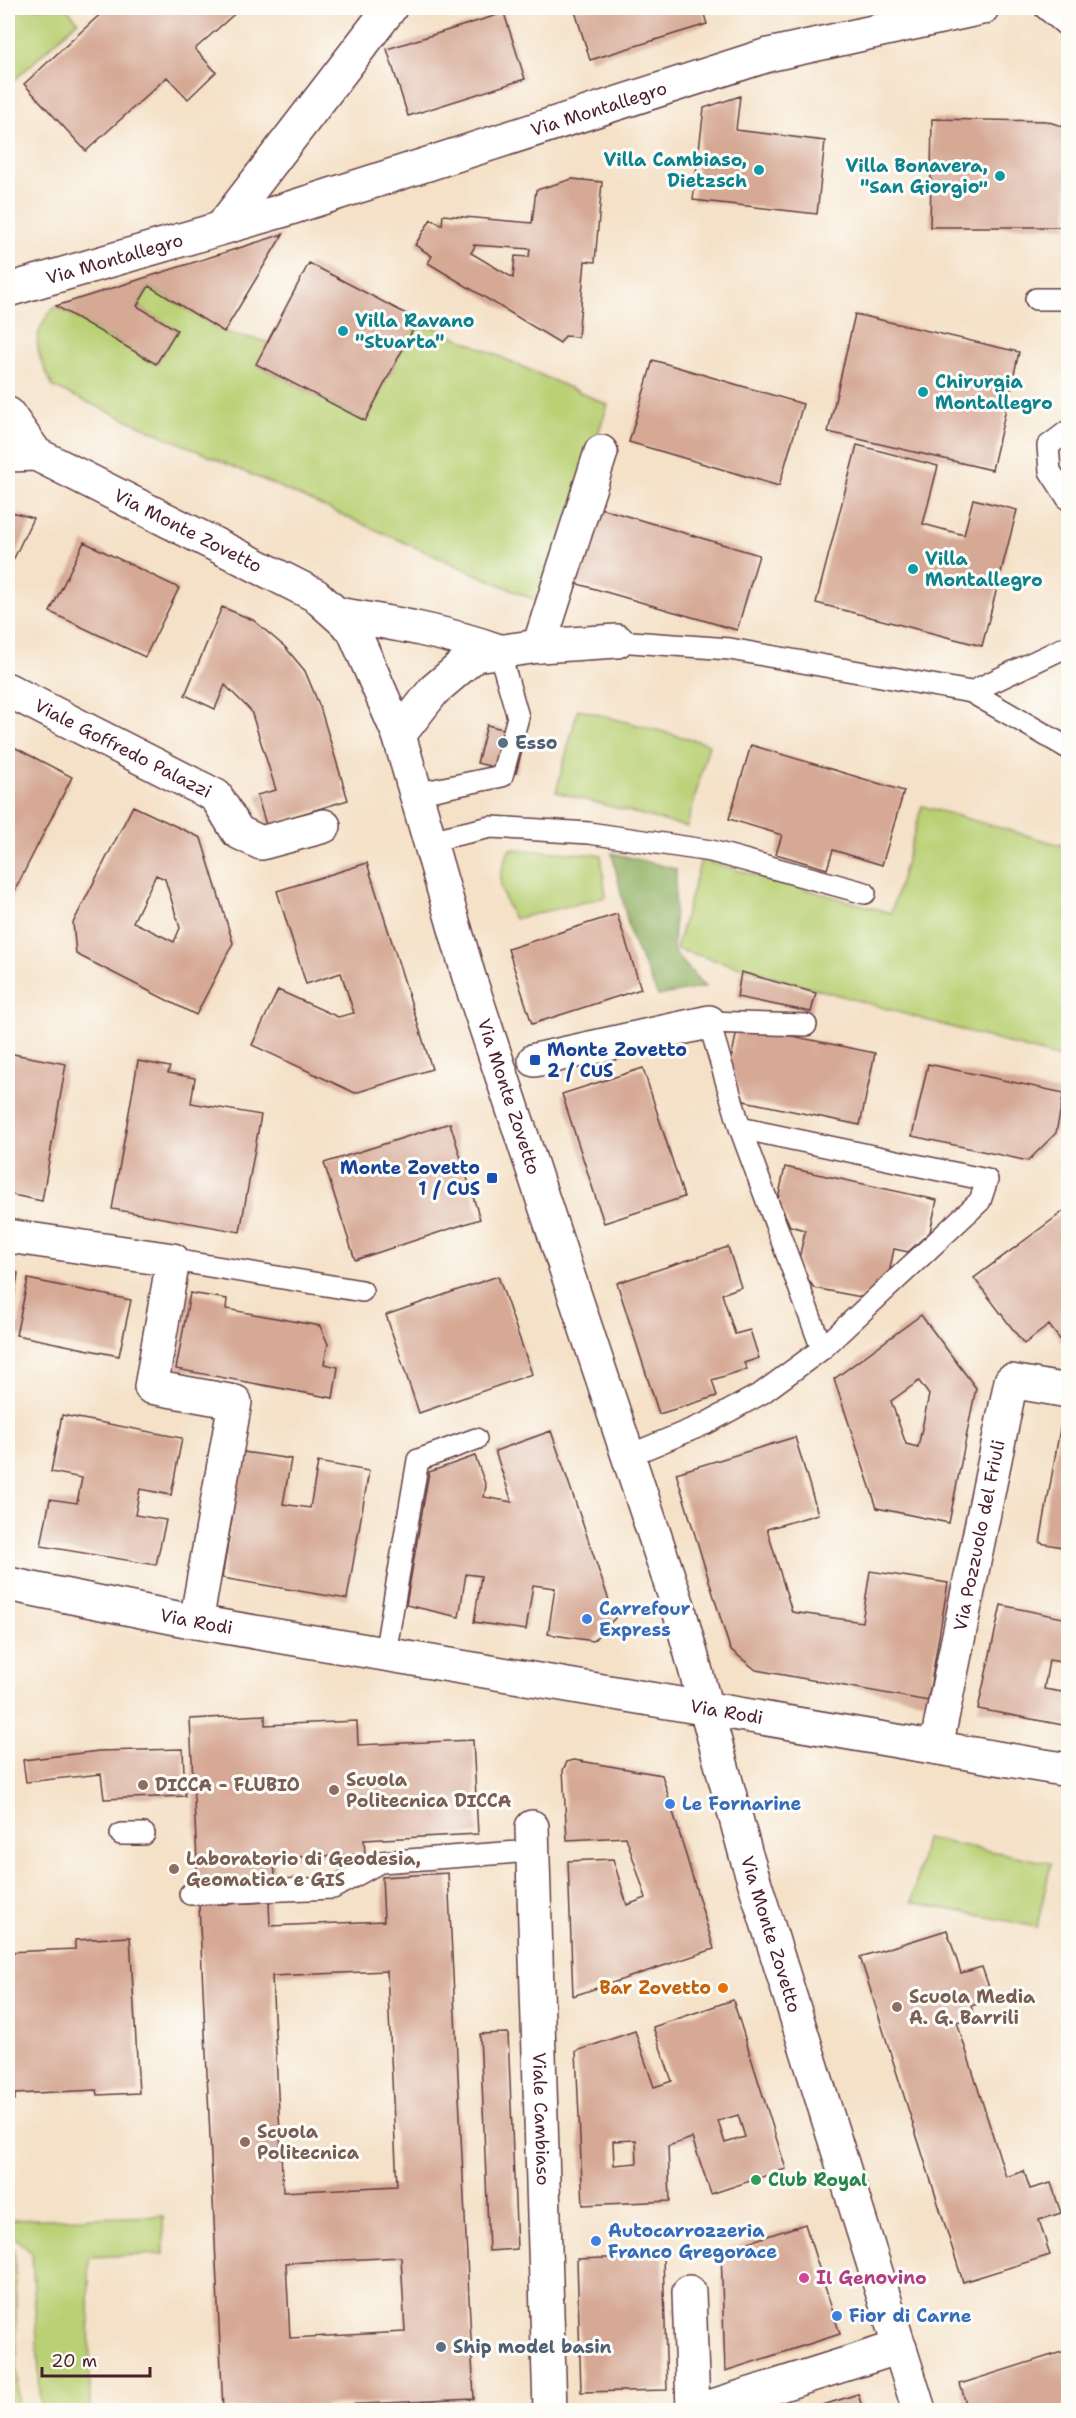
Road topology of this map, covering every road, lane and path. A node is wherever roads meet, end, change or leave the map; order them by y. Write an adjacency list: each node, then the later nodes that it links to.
1 (390, 8): 5 (street)
2 (982, 8): 5 (street, Via Montallegro)
3 (1045, 8): 4 (lane)
4 (1068, 27)
5 (220, 228): 6 (street, Via Montallegro)
6 (8, 290)
7 (1036, 299): 8 (lane)
8 (1068, 299)
9 (8, 414): 12 (street, Via Monte Zovetto)
10 (1068, 431): 13 (lane)
11 (601, 452): 16 (street)
12 (22, 455): 14 (street, Via Monte Zovetto)
13 (1068, 499)
14 (337, 615): 18 (street); 21 (street, Via Monte Zovetto)
15 (617, 641): 16 (street); 20 (lane)
16 (539, 646): 18 (street)
17 (1068, 646): 20 (lane)
18 (499, 651): 21 (street); 23 (lane)
19 (8, 690): 24 (street, Viale Goffredo Palazzi)
20 (971, 692): 22 (lane)
21 (399, 735): 23 (street, Via Monte Zovetto)
22 (1068, 748)
23 (415, 794): 25 (street, Via Monte Zovetto)
24 (324, 826)
25 (428, 841): 26 (lane); 37 (street, Via Monte Zovetto)
26 (865, 893)
27 (709, 1022): 28 (lane, Via Monte Zovetto); 29 (street, Via Monte Zovetto); 30 (lane)
28 (806, 1025)
29 (535, 1060)
30 (740, 1128): 34 (lane); 34 (lane)
31 (8, 1236): 32 (street)
32 (173, 1260): 33 (lane); 39 (street)
33 (362, 1291)
34 (822, 1349): 37 (lane)
35 (1068, 1391): 42 (street, Via Pozzuolo del Friuli)
36 (476, 1439): 40 (lane)
37 (628, 1456): 41 (street, Via Monte Zovetto)
38 (8, 1584): 39 (street, Via Rodi)
39 (196, 1622): 40 (street, Via Rodi)
40 (385, 1654): 41 (street, Via Rodi)
41 (707, 1708): 42 (street, Via Rodi); 49 (street, Via Monte Zovetto)
42 (936, 1748): 43 (street, Via Rodi)
43 (1068, 1770)
44 (122, 1834): 45 (lane)
45 (144, 1834)
46 (533, 1839): 47 (lane); 50 (street, Viale Cambiaso)
47 (190, 1894)
48 (689, 2292): 51 (street)
49 (900, 2347): 52 (street); 53 (street, Via Monte Zovetto)
50 (550, 2410)
51 (693, 2410)
52 (700, 2410)
53 (919, 2410)

